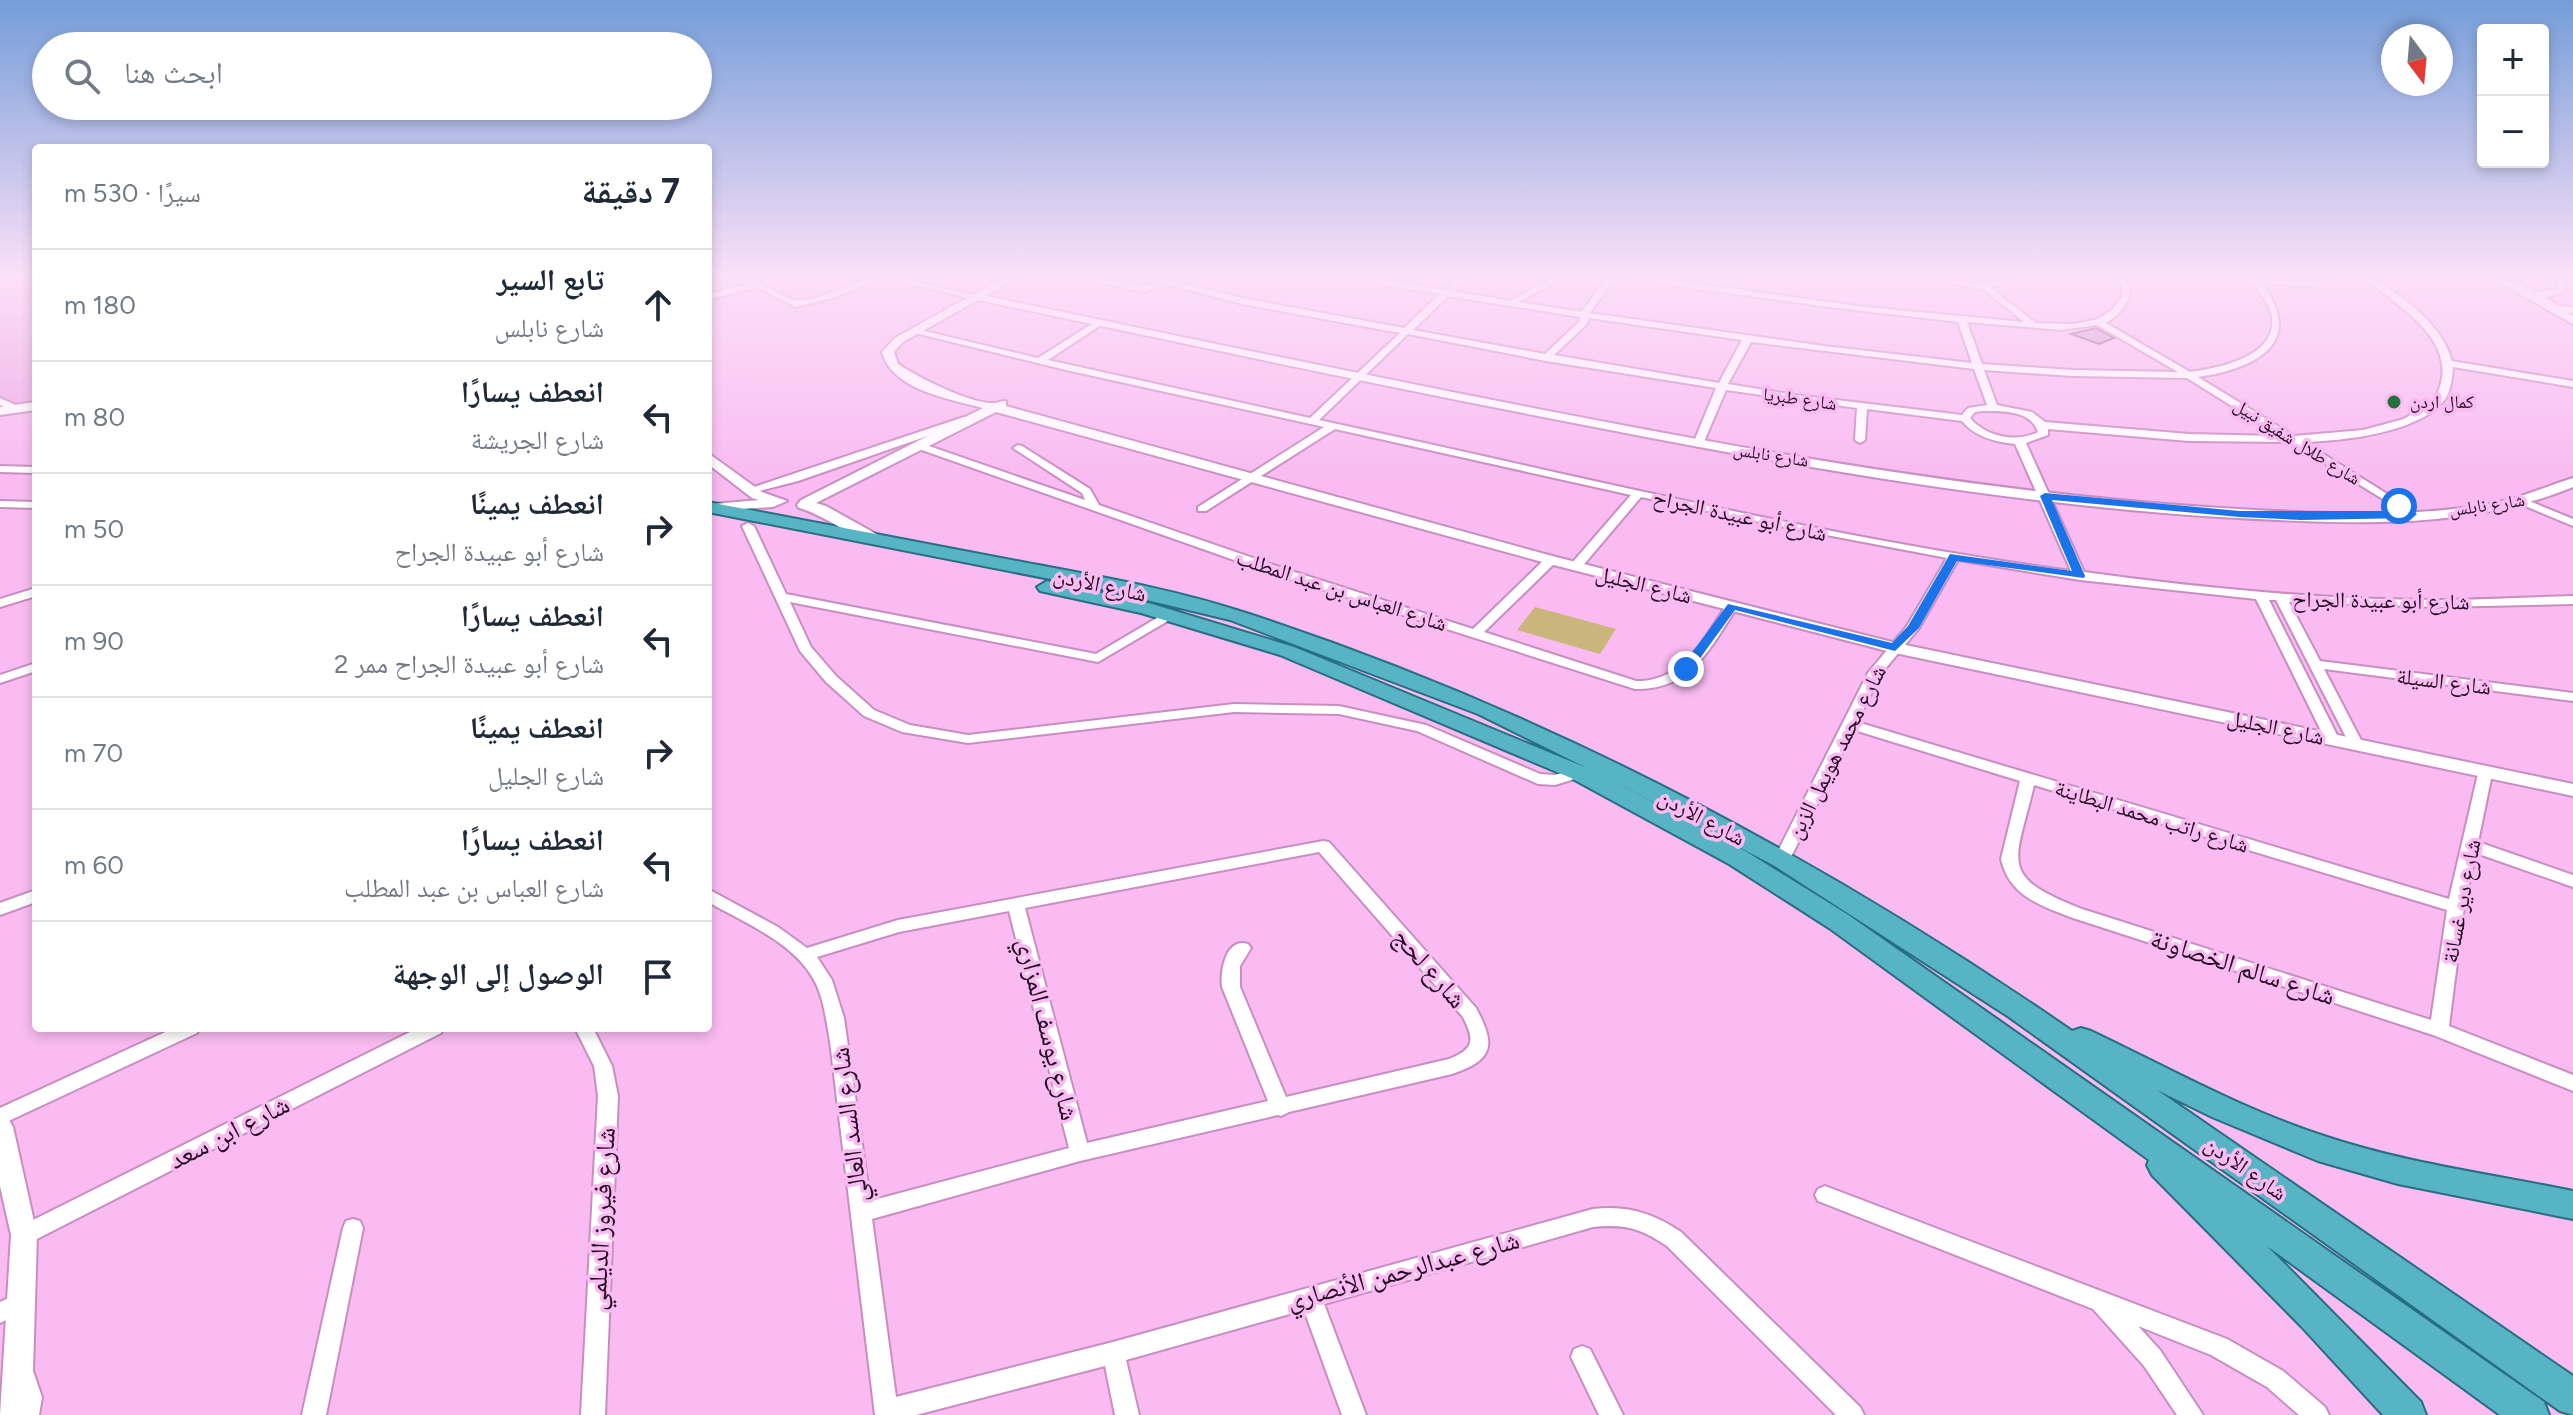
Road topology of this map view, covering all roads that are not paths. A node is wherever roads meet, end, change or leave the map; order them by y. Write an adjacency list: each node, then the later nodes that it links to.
1 (893, 345): 25 (street, شارع الجليل)
2 (902, 345): 25 (street, شارع الجليل)
3 (972, 345): 16 (street, شارع أبو عبيدة الجراح)
4 (1064, 345): 16 (street)
5 (1204, 345): 20 (street, شارع نابلس)
6 (1392, 345): 20 (street)
7 (1476, 345): 15 (street, شارع طبريا)
8 (1560, 345): 15 (street)
9 (1744, 345): 22 (street)
10 (1804, 345): 18 (street)
11 (1972, 345): 18 (street)
12 (2138, 345): 19 (street, شارع طلال شفيق نبيل)
13 (2268, 345): 19 (street)
14 (2439, 345): 17 (street)
15 (1546, 358): 22 (street, شارع طبريا)
16 (1040, 361): 32 (street, شارع أبو عبيدة الجراح)
17 (2448, 363): 21 (street); 37 (street)
18 (1980, 367): 19 (street); 26 (street)
19 (2189, 375): 37 (street, شارع طلال شفيق نبيل)
20 (1359, 377): 32 (street); 38 (street, شارع نابلس)
21 (2573, 384)
22 (1722, 387): 24 (street, شارع طبريا); 38 (street)
23 (0, 401): 27 (street)
24 (1862, 407): 31 (street, شارع طبريا); 35 (street)
25 (997, 408): 39 (street); 44 (street, شارع الجليل); 46 (street)
26 (1993, 408): 31 (street); 34 (street)
27 (16, 409): 28 (street); 30 (street)
28 (32, 411)
29 (32, 411): 30 (street)
30 (0, 414)
31 (1965, 418): 36 (street)
32 (1313, 420): 33 (street, شارع أبو عبيدة الجراح)
33 (1334, 425): 44 (street); 47 (street, شارع أبو عبيدة الجراح)
34 (2043, 425): 36 (street); 37 (street)
35 (1860, 440)
36 (2019, 440): 48 (street)
37 (2294, 440): 58 (street, شارع طلال شفيق نبيل)
38 (1698, 444): 48 (street, شارع نابلس)
39 (923, 447): 49 (street); 53 (street, شارع العباس بن عبد المطلب)
40 (1018, 448): 53 (street)
41 (712, 460): 46 (street)
42 (0, 469): 43 (street)
43 (32, 470)
44 (1255, 477): 54 (street); 63 (street, شارع الجليل)
45 (2573, 482): 50 (street, شارع نابلس)
46 (753, 488): 49 (street)
47 (1638, 493): 62 (street, شارع أبو عبيدة الجراح); 64 (street)
48 (2045, 496): 58 (street, شارع نابلس); 65 (street)
49 (793, 501): 55 (street); 61 (street)
50 (2522, 501): 58 (street, شارع نابلس); 59 (street)
51 (0, 504): 52 (street)
52 (32, 505)
53 (1095, 507): 74 (street, شارع العباس بن عبد المطلب)
54 (1202, 509)
55 (712, 511)
56 (712, 511): 61 (highway, شارع الأردن)
57 (712, 512): 60 (highway, شارع الأردن)
58 (2412, 514)
59 (2573, 523)
60 (748, 526): 68 (street); 73 (highway, شارع الأردن)
61 (873, 538): 76 (highway, شارع الأردن)
62 (1954, 557): 65 (street, شارع أبو عبيدة الجراح); 75 (street, شارع محمد هويمل الزبن)
63 (1551, 560): 64 (street, شارع الجليل); 74 (street)
64 (1576, 566): 72 (street, شارع الجليل)
65 (2080, 576): 67 (street, شارع أبو عبيدة الجراح)
66 (32, 593): 71 (street)
67 (2261, 596): 69 (street, شارع أبو عبيدة الجراح); 82 (street)
68 (783, 597): 73 (street); 84 (street)
69 (2281, 598): 70 (street, شارع أبو عبيدة الجراح); 77 (street)
70 (2573, 600)
71 (0, 603)
72 (1732, 606): 74 (street, شارع العباس بن عبد المطلب); 75 (street, شارع الجليل)
73 (1172, 615): 76 (highway, شارع الأردن)
74 (1476, 633)
75 (1895, 648): 81 (street, شارع محمد هويمل الزبن); 82 (street, شارع الجليل)
76 (1314, 653): 84 (highway, شارع الأردن); 89 (highway, شارع الأردن)
77 (2314, 664): 80 (street, شارع السيلة); 83 (street)
78 (32, 668): 79 (street)
79 (0, 679)
80 (2573, 697)
81 (1848, 724): 86 (street, شارع راتب محمد البطاينة); 89 (street, شارع محمد هويمل الزبن)
82 (2332, 739): 83 (street, شارع الجليل)
83 (2356, 744): 85 (street, شارع الجليل)
84 (1579, 773): 105 (highway, شارع الأردن)
85 (2485, 774): 87 (street, شارع الجليل); 88 (street, شارع دير غسانة)
86 (2028, 779): 94 (street, شارع راتب محمد البطاينة); 99 (street, شارع سالم الخصاونة)
87 (2573, 790)
88 (2472, 846): 90 (street); 94 (street, شارع دير غسانة)
89 (1782, 859): 98 (highway, شارع الأردن)
90 (2573, 881)
91 (32, 897): 95 (street)
92 (712, 898): 97 (street, شارع السد العالي)
93 (1016, 905): 97 (street, شارع لحج); 104 (street, شارع لحج); 108 (street, شارع يوسف المزاري)
94 (2456, 907): 99 (street, شارع دير غسانة)
95 (0, 909)
96 (1242, 948): 104 (street)
97 (804, 955): 111 (street, شارع السد العالي)
98 (2019, 1009): 110 (highway); 120 (highway, شارع الأردن)
99 (2439, 1030): 103 (street, شارع سالم الخصاونة)
100 (182, 1032): 106 (street)
101 (427, 1032): 113 (street, شارع ابن سعد)
102 (587, 1032): 125 (street, شارع فيروز الديلمي)
103 (2573, 1083)
104 (1281, 1108): 108 (street, شارع لحج)
105 (2114, 1116): 132 (highway); 133 (highway, شارع الأردن)
106 (0, 1117)
107 (0, 1127): 113 (street)
108 (1080, 1153): 111 (street, شارع لحج)
109 (1825, 1195): 115 (street)
110 (2573, 1205)
111 (860, 1213): 122 (street, شارع السد العالي)
112 (353, 1228): 124 (street)
113 (24, 1235): 116 (street)
114 (1310, 1296): 117 (street, شارع عبدالرحمن الأنصاري); 127 (street); 129 (street, شارع عبدالرحمن الأنصاري)
115 (2098, 1299): 130 (street); 131 (street)
116 (12, 1307): 119 (street)
117 (1113, 1353): 122 (street, شارع عبدالرحمن الأنصاري); 126 (street)
118 (1582, 1357): 128 (street)
119 (18, 1371): 121 (street); 123 (street)
120 (2573, 1398)
121 (0, 1413)
122 (887, 1413)
123 (24, 1415)
124 (314, 1415)
125 (593, 1415)
126 (1127, 1415)
127 (1354, 1415)
128 (1611, 1415)
129 (1852, 1415)
130 (2191, 1415)
131 (2317, 1415)
132 (2408, 1415)
133 (2531, 1415)

